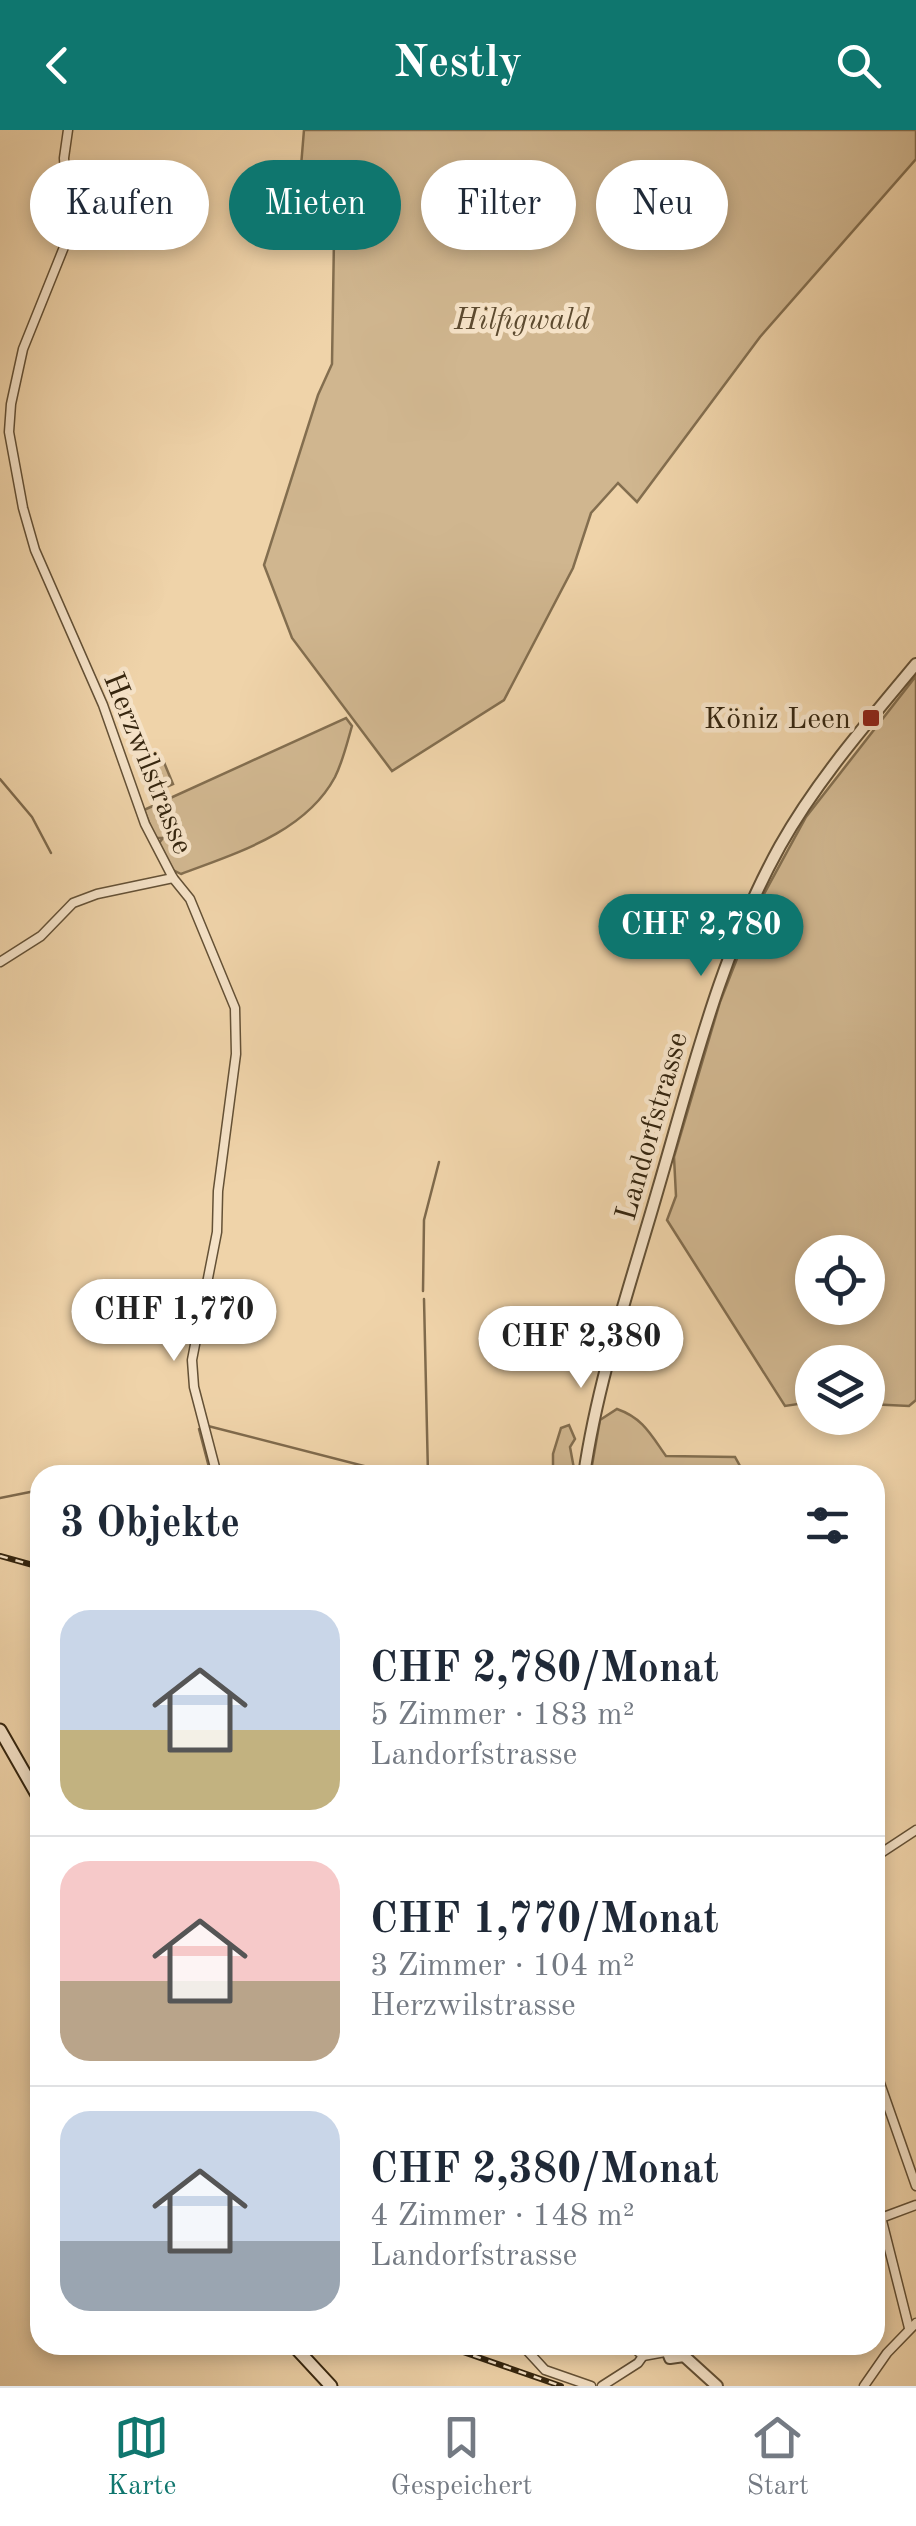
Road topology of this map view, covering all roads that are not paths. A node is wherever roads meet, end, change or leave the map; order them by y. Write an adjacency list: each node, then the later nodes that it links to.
1 (68, 130): 3 (street, Herzwilstrasse)
2 (916, 664): 6 (street, Landorfstrasse)
3 (173, 878): 4 (street); 5 (street, Herzwilstrasse)
4 (0, 962)
5 (214, 1465)
6 (586, 1465)
7 (0, 1730): 8 (main road)
8 (30, 1782)
9 (916, 1830): 10 (street)
10 (885, 1850)
11 (885, 2098): 12 (street)
12 (916, 2186)
13 (916, 2205): 14 (street)
14 (885, 2216)
15 (885, 2234): 16 (street)
16 (913, 2326): 26 (street)
17 (303, 2355): 22 (main road)
18 (531, 2355): 23 (street)
19 (646, 2355): 21 (street)
20 (689, 2355): 25 (street)
21 (643, 2356): 24 (street)
22 (331, 2386)
23 (591, 2386)
24 (602, 2386)
25 (717, 2386)
26 (864, 2386)

